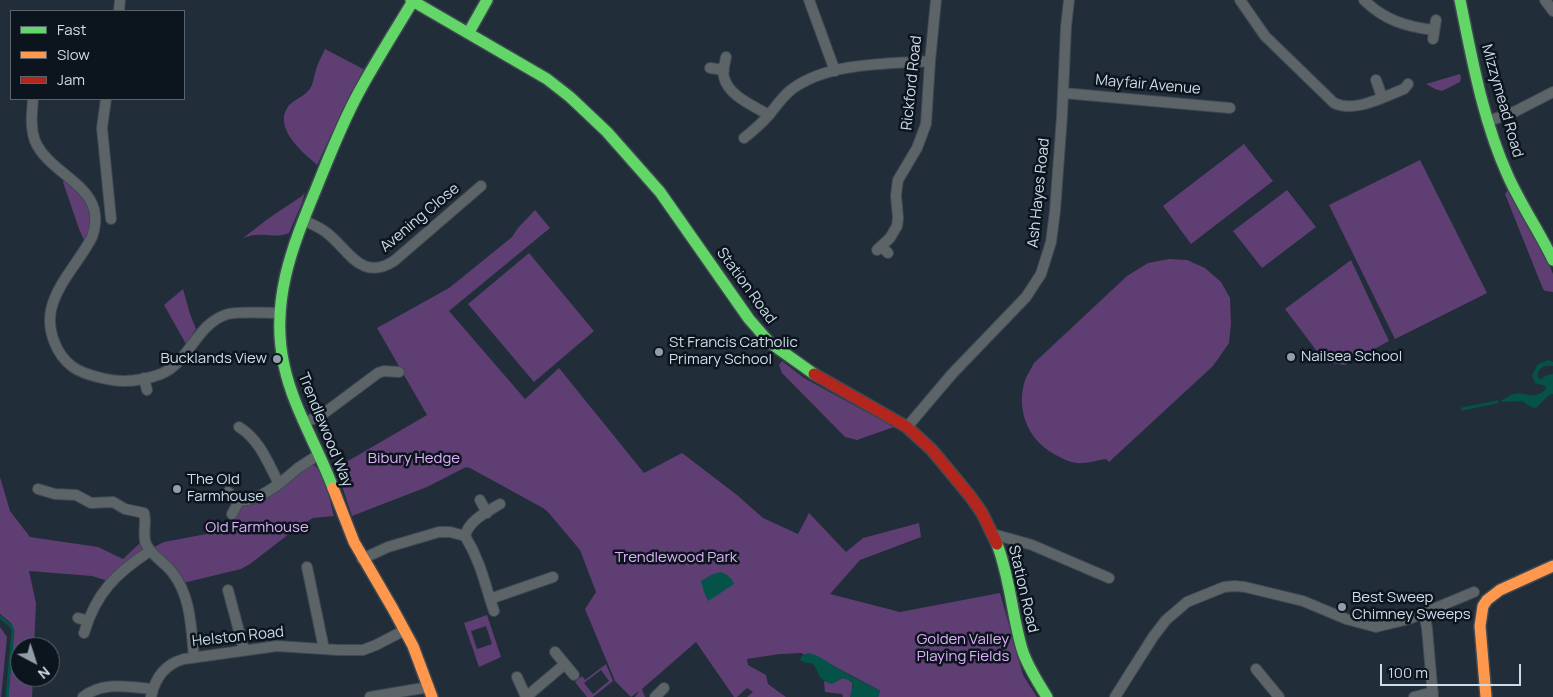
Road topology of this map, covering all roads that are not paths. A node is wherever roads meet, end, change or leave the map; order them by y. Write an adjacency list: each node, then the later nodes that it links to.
1 (487, 0): 12 (street)
2 (936, 0): 14 (street, Rickford Road)
3 (1069, 0): 21 (street, Ash Hayes Road)
4 (1240, 0): 22 (street)
5 (1364, 0): 11 (street)
6 (1460, 0): 27 (street, Mizzymead Road)
7 (1545, 0): 10 (street)
8 (412, 1): 12 (street, Station Road); 31 (street, Trendlewood Way)
9 (813, 2): 17 (street)
10 (1550, 11)
11 (1435, 30)
12 (469, 32): 40 (street, Station Road)
13 (726, 57): 16 (street)
14 (930, 61): 17 (street); 32 (street, Rickford Road)
15 (710, 68): 16 (street)
16 (724, 70): 26 (street)
17 (835, 70): 26 (street)
18 (1376, 80): 22 (street)
19 (1408, 84): 22 (street)
20 (1553, 92): 27 (street)
21 (1063, 93): 25 (street, Mayfair Avenue); 40 (street, Ash Hayes Road)
22 (1382, 97)
23 (33, 100): 36 (street)
24 (106, 100): 30 (street)
25 (1230, 108)
26 (769, 115): 28 (street)
27 (1489, 121): 33 (street, Mizzymead Road)
28 (744, 138)
29 (481, 186): 31 (street, Avening Close)
30 (111, 219)
31 (303, 220): 34 (street, Trendlewood Way)
32 (882, 250)
33 (1553, 260)
34 (281, 313): 36 (street); 38 (street, Trendlewood Way)
35 (399, 372): 38 (street)
36 (144, 378): 37 (street)
37 (147, 390)
38 (304, 423): 41 (street, Trendlewood Way)
39 (239, 427): 42 (street)
40 (907, 427): 50 (street, Station Road)
41 (318, 455): 42 (street); 53 (street, Trendlewood Way)
42 (279, 484): 46 (street)
43 (38, 489): 52 (street)
44 (228, 492): 46 (street)
45 (480, 500): 48 (street)
46 (239, 501): 49 (street)
47 (500, 504): 48 (street)
48 (487, 512): 51 (street)
49 (232, 514)
50 (993, 534): 57 (street); 81 (street, Station Road)
51 (465, 536): 53 (street); 60 (street)
52 (150, 550): 64 (street); 68 (street)
53 (362, 559): 63 (street, Trendlewood Way)
54 (1553, 566): 85 (street)
55 (307, 567): 65 (street)
56 (554, 577): 60 (street)
57 (1108, 578)
58 (228, 590): 66 (street)
59 (1474, 592): 62 (street)
60 (490, 600): 61 (street)
61 (494, 611)
62 (1424, 614): 77 (street); 82 (street)
63 (405, 630): 65 (street, Helston Road); 74 (street, Trendlewood Way)
64 (84, 633)
65 (324, 649): 66 (street, Helston Road)
66 (244, 650): 68 (street, Helston Road)
67 (555, 652): 69 (street)
68 (194, 656): 75 (street, Helston Road)
69 (565, 664): 70 (street); 80 (street)
70 (574, 674)
71 (1257, 674): 83 (street)
72 (517, 677): 80 (street)
73 (664, 688): 76 (street)
74 (431, 692): 79 (street)
75 (152, 693): 78 (street)
76 (652, 695)
77 (1433, 695): 84 (street)
78 (83, 697)
79 (370, 697)
80 (526, 697)
81 (1047, 697)
82 (1115, 697)
83 (1280, 697)
84 (1414, 697)
85 (1486, 697)

